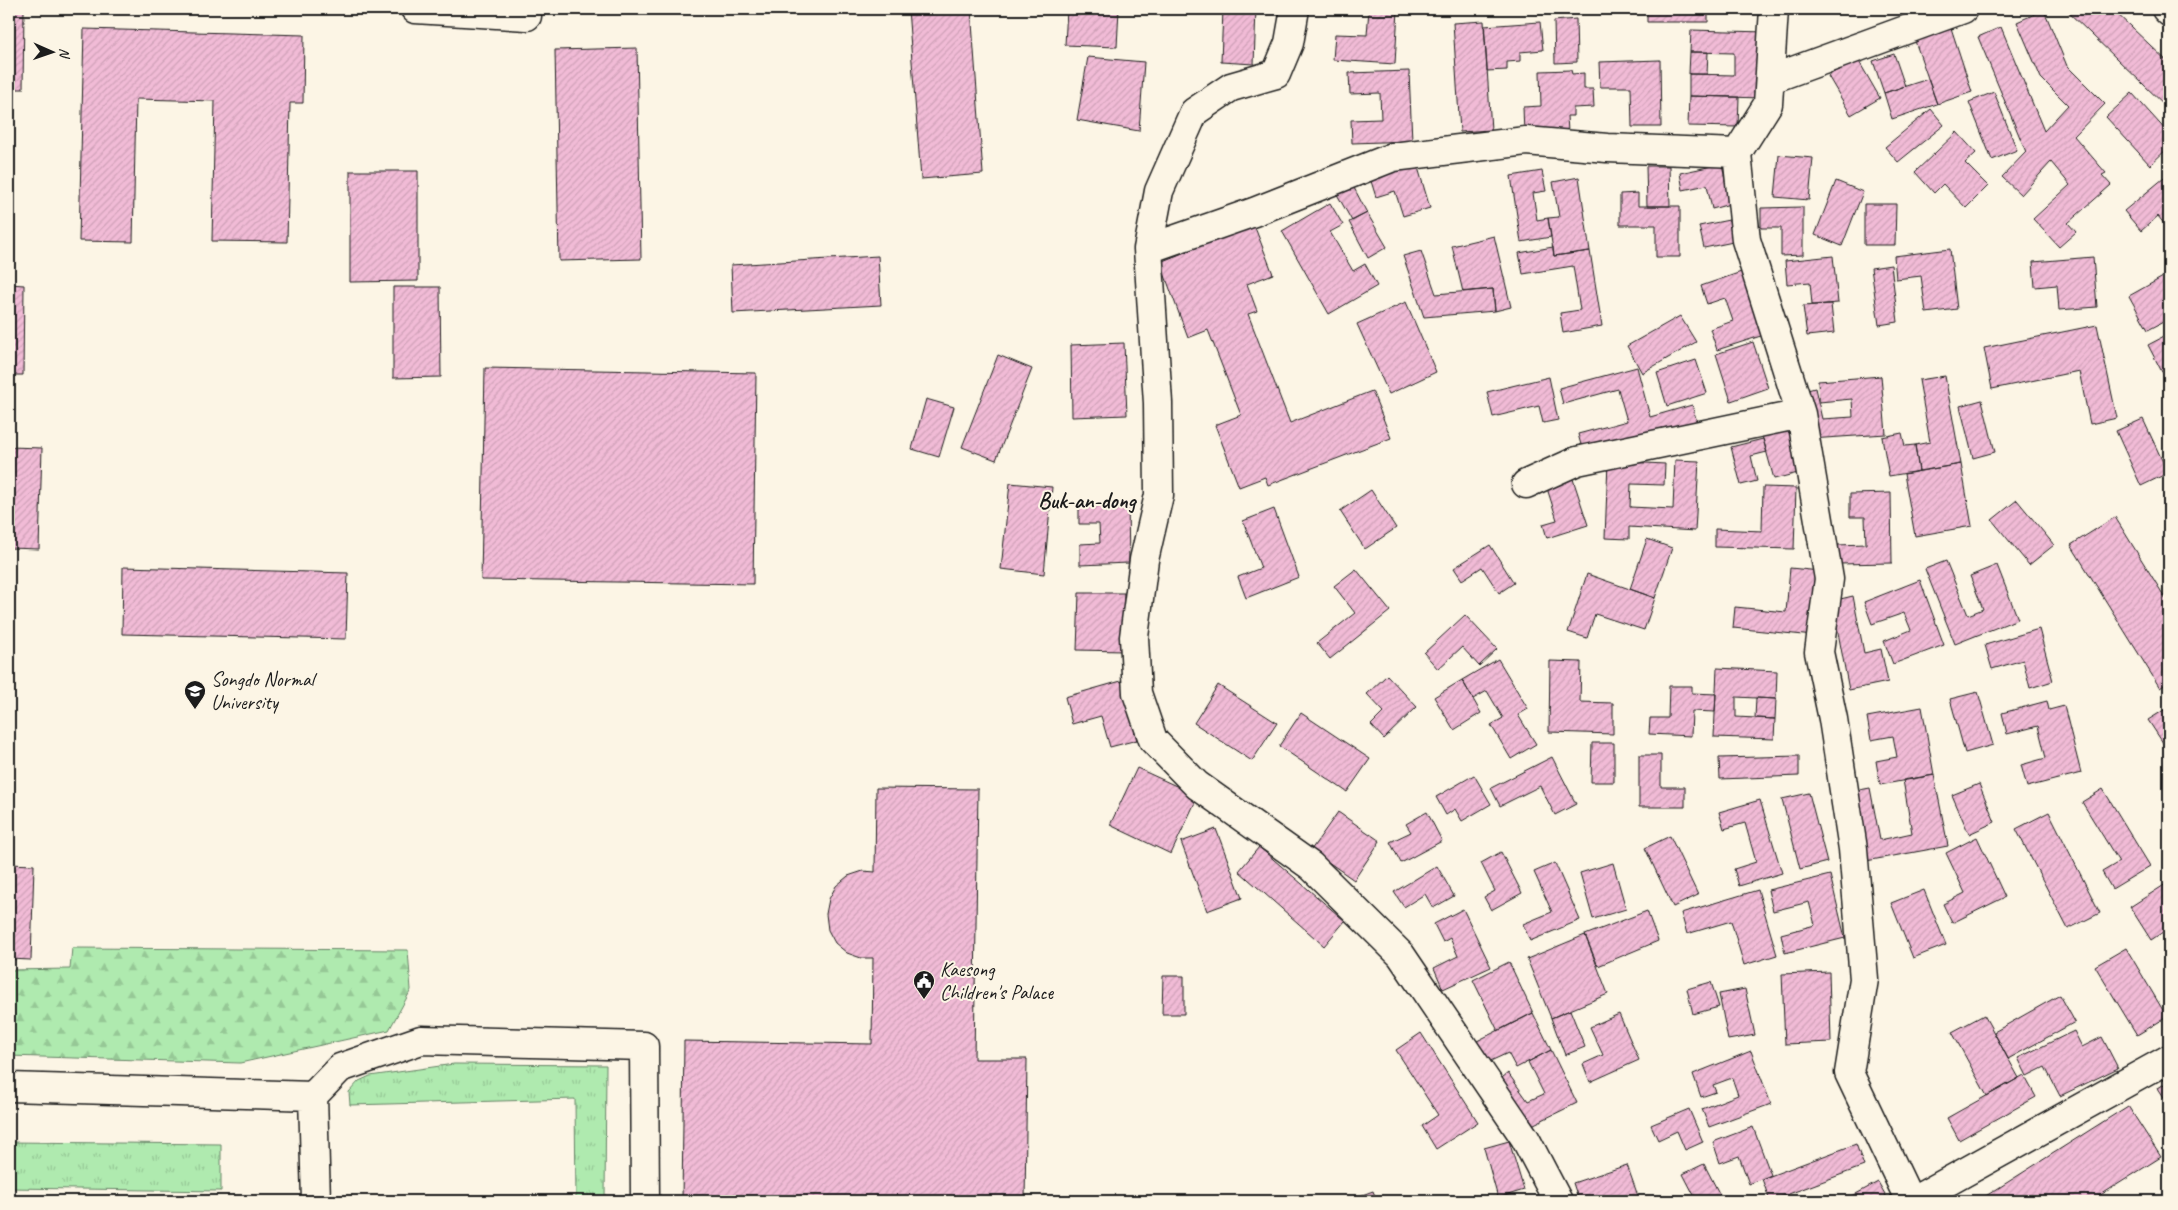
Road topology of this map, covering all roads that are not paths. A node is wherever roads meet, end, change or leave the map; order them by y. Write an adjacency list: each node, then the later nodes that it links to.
1 (415, 9): 7 (street)
2 (1295, 9): 10 (street)
3 (1774, 9): 8 (street)
4 (1964, 9): 8 (street)
5 (2166, 9): 6 (street)
6 (2169, 12)
7 (527, 16)
8 (1771, 79): 9 (street)
9 (1737, 153): 10 (street); 11 (street)
10 (1148, 250): 18 (street)
11 (1801, 414): 12 (street); 19 (street)
12 (1526, 484)
13 (2169, 1059): 19 (street)
14 (9, 1087): 15 (street)
15 (313, 1096): 16 (street); 17 (street)
16 (316, 1201)
17 (645, 1201)
18 (1558, 1201)
19 (1912, 1201)

